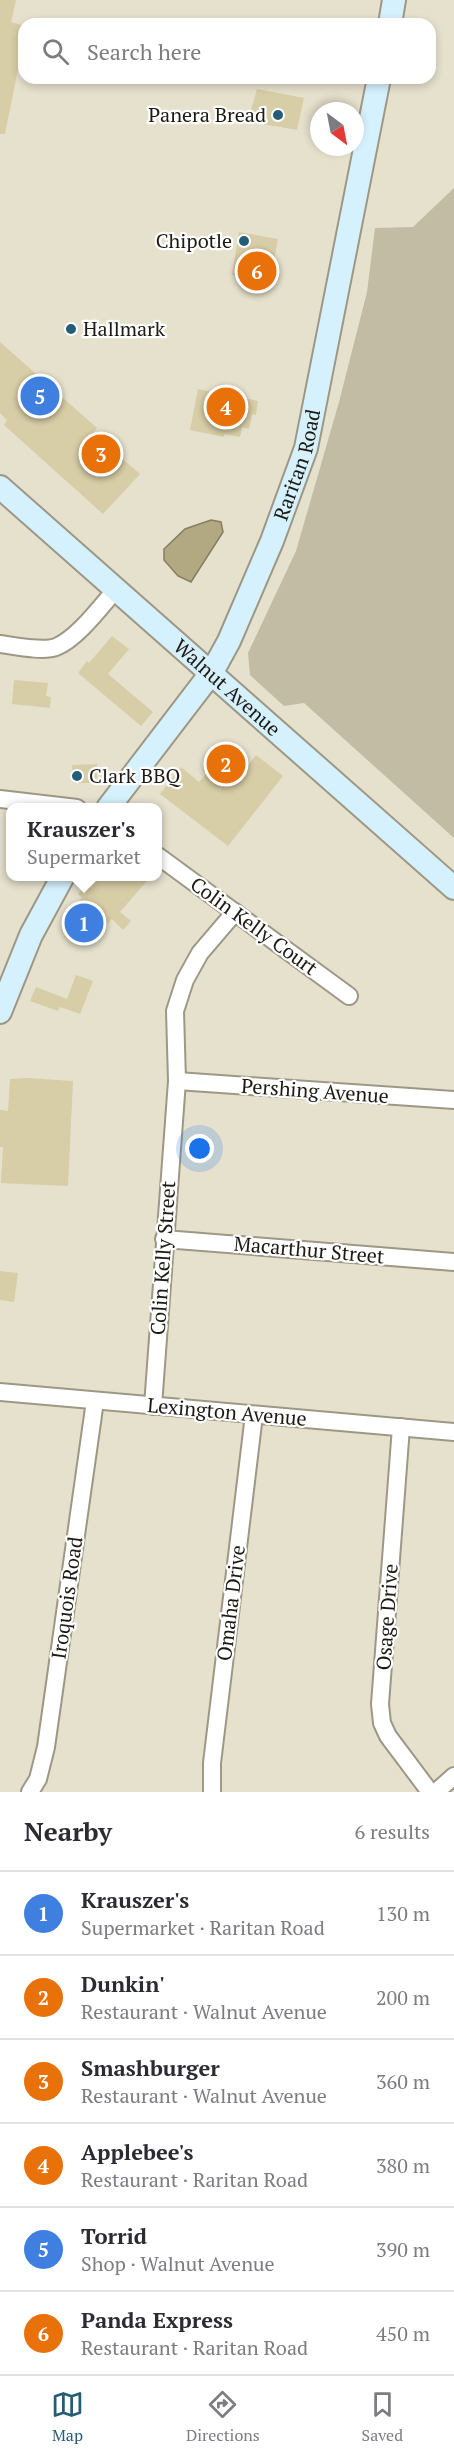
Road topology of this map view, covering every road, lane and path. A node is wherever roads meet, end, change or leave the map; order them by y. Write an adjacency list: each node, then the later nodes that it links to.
1 (394, 0): 2 (main road)
2 (391, 18)
3 (378, 84): 7 (main road, Raritan Road)
4 (0, 487): 5 (main road, Walnut Avenue)
5 (117, 588): 6 (street); 7 (main road, Walnut Avenue)
6 (0, 645)
7 (212, 672): 10 (main road, Raritan Road); 13 (main road, Walnut Avenue)
8 (0, 798): 9 (street)
9 (43, 803)
10 (111, 803)
11 (162, 859): 14 (street, Colin Kelly Court)
12 (60, 881): 16 (main road)
13 (454, 888)
14 (235, 912): 15 (street, Colin Kelly Court); 17 (street, Colin Kelly Street)
15 (349, 996)
16 (0, 1012)
17 (177, 1081): 18 (street, Pershing Avenue); 19 (street, Colin Kelly Street)
18 (454, 1100)
19 (164, 1239): 20 (street, Macarthur Street); 23 (street, Colin Kelly Street)
20 (454, 1262)
21 (0, 1392): 22 (street, Lexington Avenue)
22 (95, 1401): 23 (street, Lexington Avenue); 28 (street, Iroquois Road)
23 (153, 1406): 24 (street, Lexington Avenue)
24 (254, 1415): 25 (street, Lexington Avenue); 29 (street, Omaha Drive)
25 (401, 1427): 26 (street, Lexington Avenue); 30 (street, Osage Drive)
26 (454, 1432)
27 (454, 1776): 31 (street)
28 (30, 1792)
29 (212, 1792)
30 (430, 1792)
31 (436, 1792)

